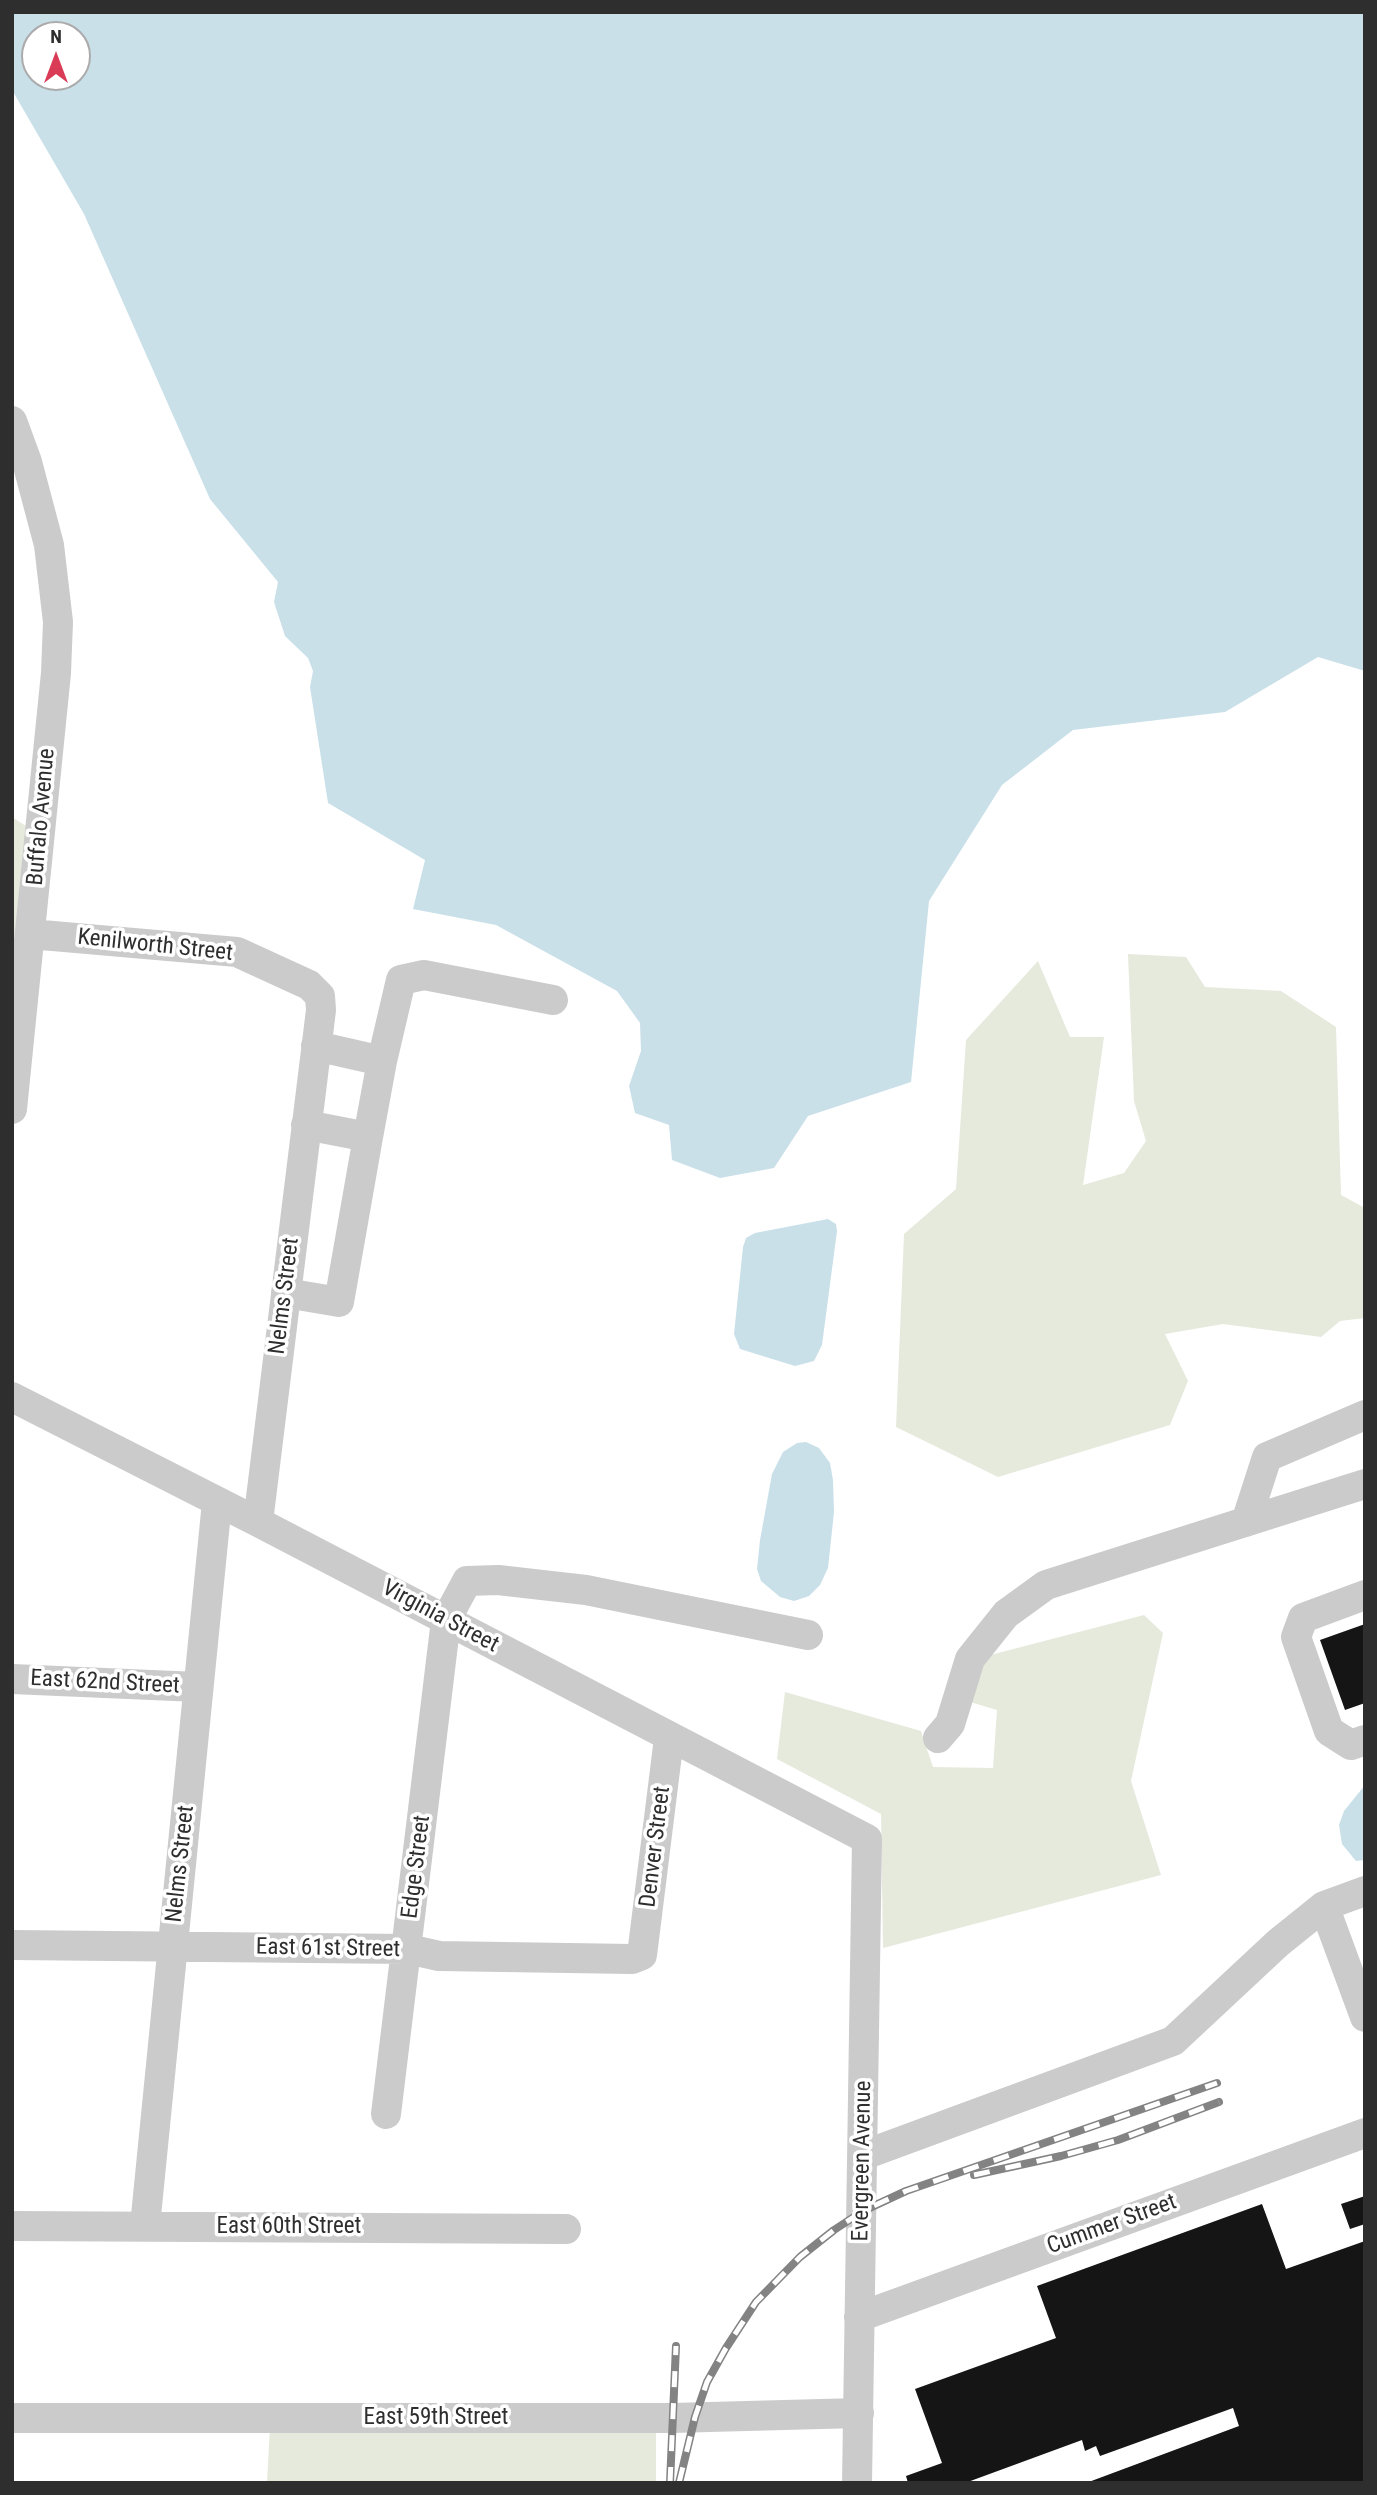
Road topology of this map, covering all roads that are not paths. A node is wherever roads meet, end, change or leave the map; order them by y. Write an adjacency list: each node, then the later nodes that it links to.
1 (12, 421): 2 (street, Buffalo Avenue)
2 (30, 934): 4 (street, Kenilworth Street); 6 (street, Buffalo Avenue)
3 (553, 1000): 5 (street)
4 (316, 1046): 5 (street); 7 (street, Kenilworth Street)
5 (382, 1061): 8 (street)
6 (12, 1109)
7 (306, 1118): 8 (street); 9 (street, Nelms Street)
8 (368, 1137): 9 (street)
9 (286, 1293): 15 (street, Nelms Street)
10 (12, 1397): 13 (street, Virginia Street)
11 (1365, 1415): 14 (street)
12 (1365, 1484): 14 (street)
13 (217, 1502): 15 (street, Virginia Street); 20 (street, Nelms Street)
14 (1246, 1521): 22 (street)
15 (258, 1522): 17 (street, Virginia Street)
16 (1365, 1595): 23 (street)
17 (446, 1620): 18 (street); 21 (street, Virginia Street); 29 (street, Edge Street)
18 (808, 1635)
19 (12, 1679): 20 (street, East 62nd Street)
20 (198, 1687): 28 (street, Nelms Street)
21 (669, 1738): 24 (street, Virginia Street); 30 (street, Denver Street)
22 (938, 1738)
23 (1365, 1740)
24 (867, 1839): 34 (street, Evergreen Avenue)
25 (1365, 1891): 26 (street)
26 (1324, 1906): 31 (street); 34 (street)
27 (12, 1945): 28 (street, East 61st Street)
28 (173, 1948): 29 (street, East 61st Street); 36 (street, Nelms Street)
29 (408, 1949): 30 (street, East 61st Street); 32 (street, Edge Street)
30 (642, 1955)
31 (1365, 2017)
32 (386, 2114)
33 (1365, 2133): 38 (street, Cummer Street)
34 (864, 2155): 38 (street, Evergreen Avenue)
35 (12, 2226): 36 (street, East 60th Street)
36 (145, 2226): 37 (street, East 60th Street)
37 (566, 2229)
38 (859, 2317): 39 (street, Evergreen Avenue)
39 (859, 2413): 40 (street, East 59th Street); 41 (street, Evergreen Avenue)
40 (12, 2418)
41 (857, 2483)

